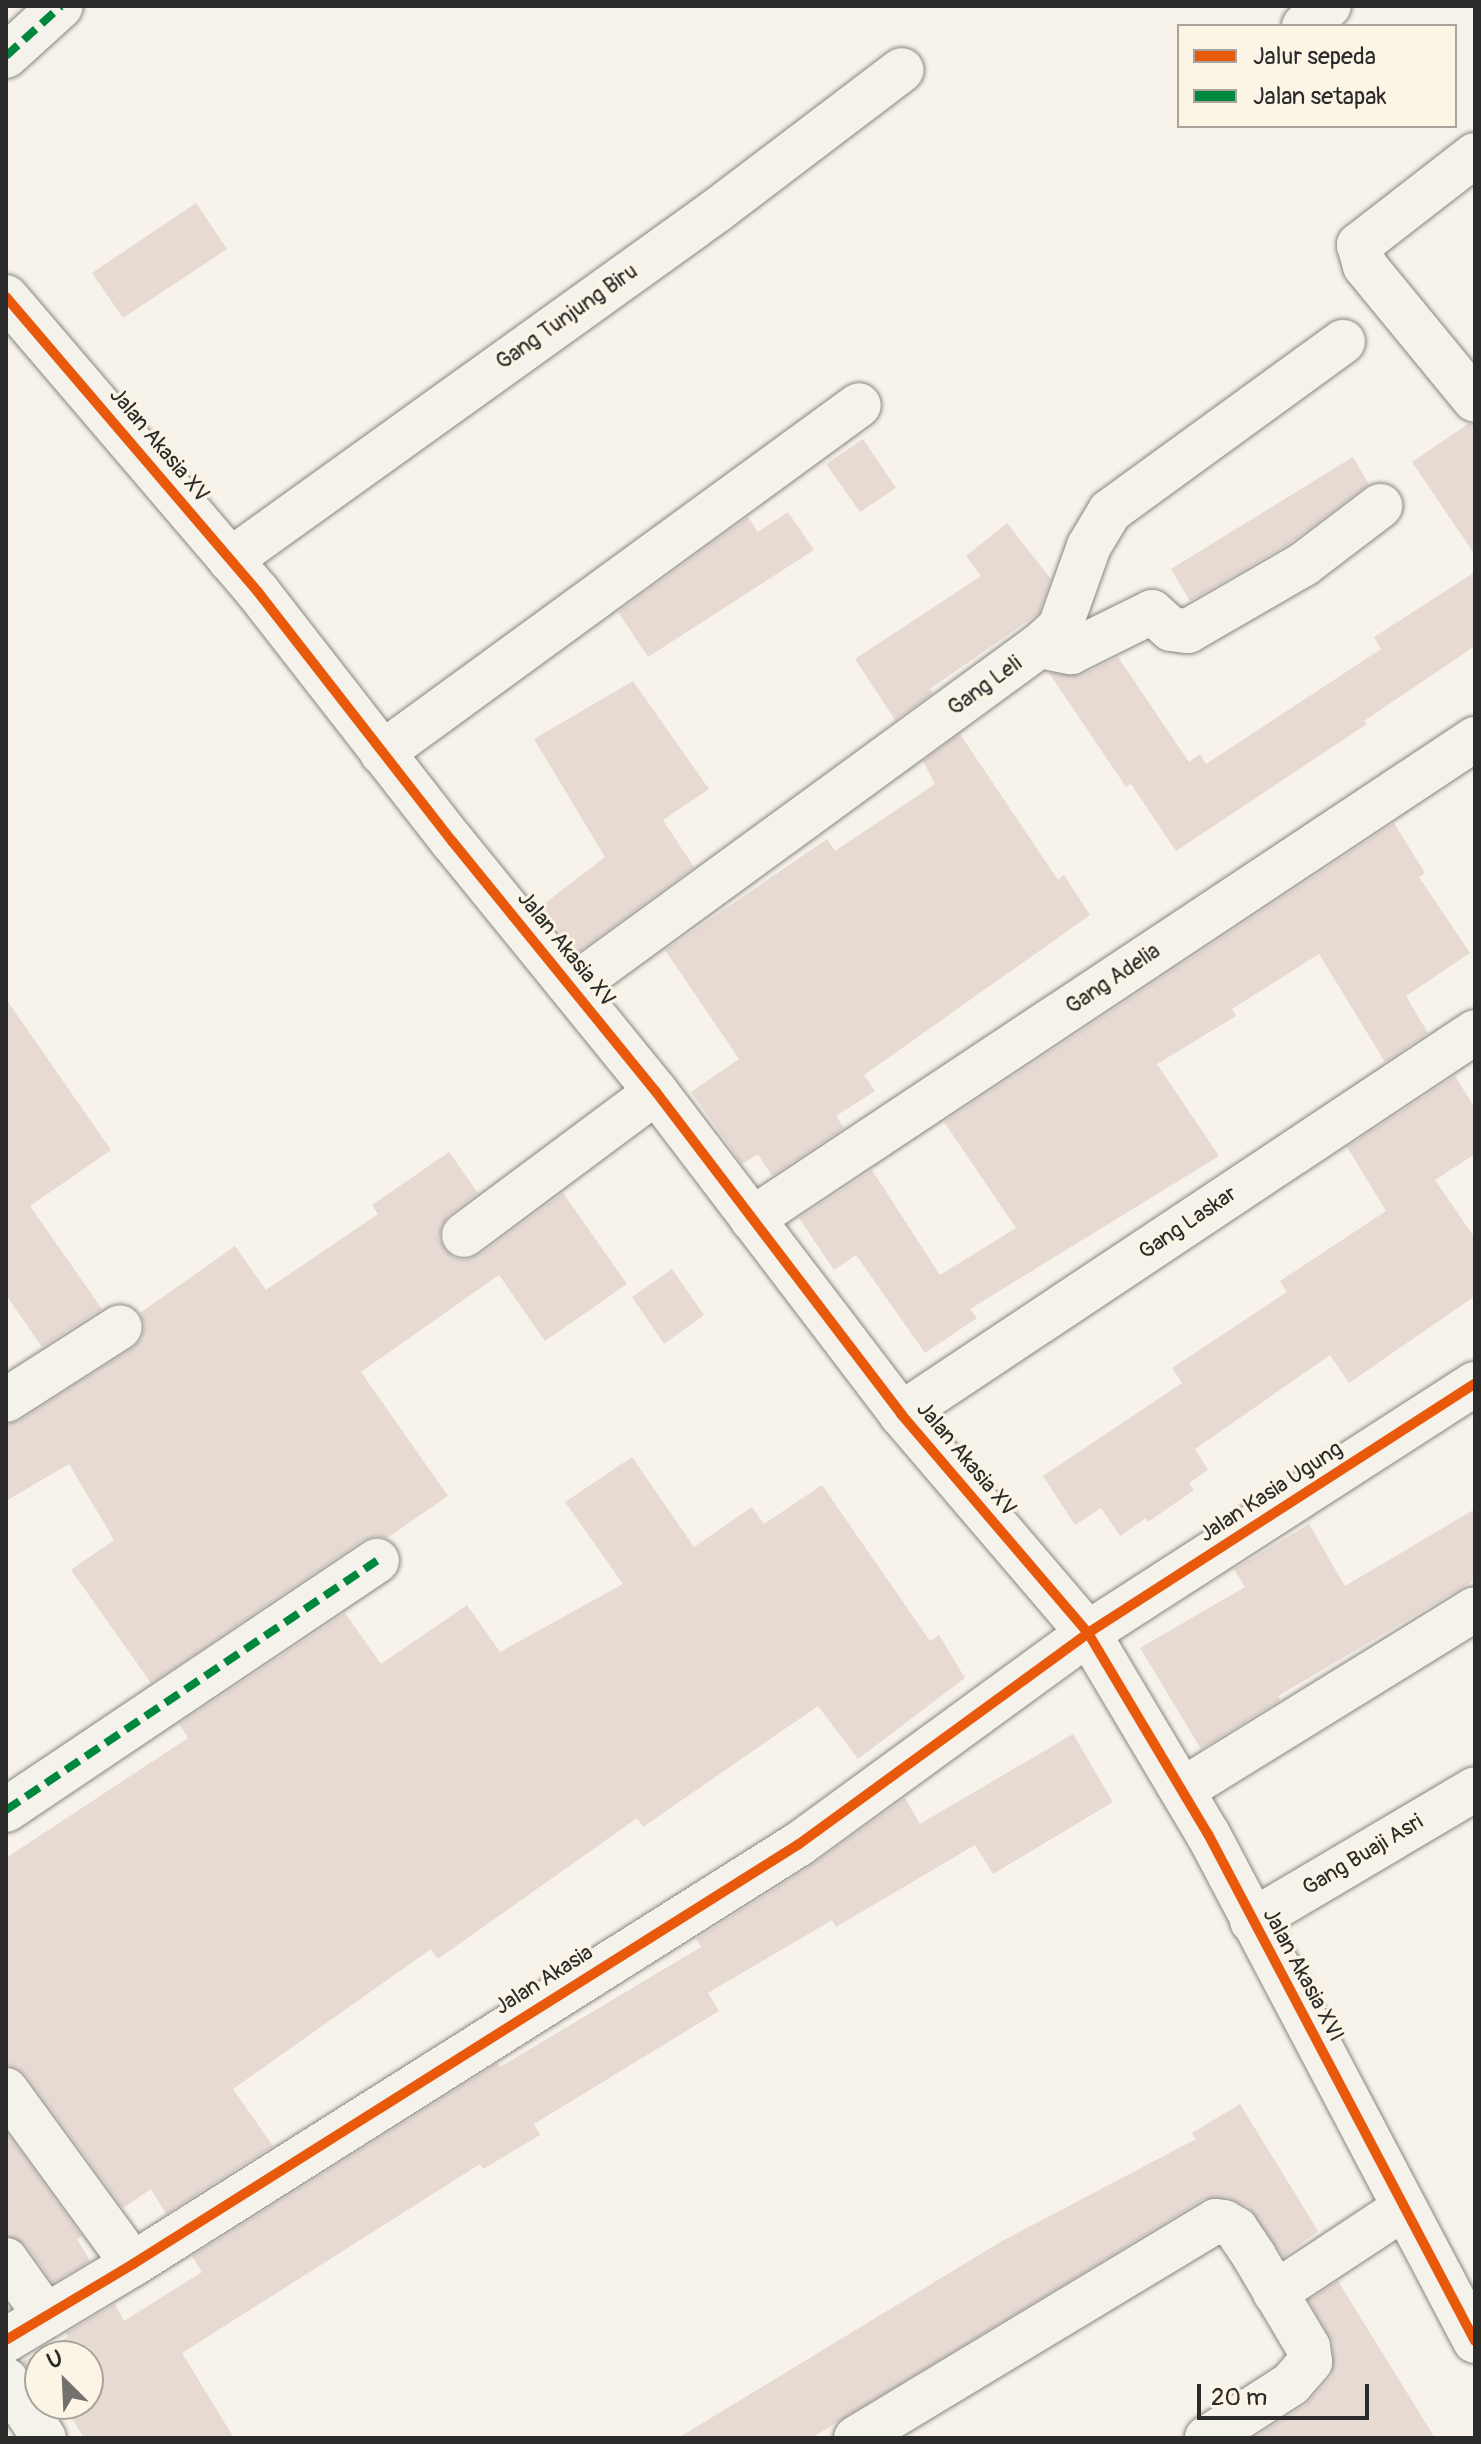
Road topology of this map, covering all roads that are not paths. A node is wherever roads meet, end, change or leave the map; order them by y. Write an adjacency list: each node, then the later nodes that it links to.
1 (61, 6): 4 (street)
2 (1329, 6): 3 (street)
3 (1306, 24)
4 (6, 56)
5 (902, 70): 12 (street, Gang Tunjung Biru)
6 (1475, 155): 9 (street)
7 (6, 297): 12 (street, Jalan Akasia XV)
8 (1343, 342): 13 (street, Gang Leli)
9 (1475, 400)
10 (859, 405): 15 (street)
11 (1380, 506): 13 (street)
12 (230, 560): 15 (street, Jalan Akasia XV)
13 (1039, 646): 16 (street, Gang Leli)
14 (1475, 739): 19 (street, Gang Adelia)
15 (382, 753): 16 (street, Jalan Akasia XV)
16 (572, 987): 18 (street, Jalan Akasia XV)
17 (1475, 1032): 24 (street, Gang Laskar)
18 (656, 1092): 19 (street, Jalan Akasia XV); 20 (street)
19 (752, 1219): 24 (street, Jalan Akasia XV)
20 (464, 1235)
21 (120, 1327): 23 (street)
22 (1475, 1384): 27 (street, Jalan Kasia Ugung)
23 (6, 1400)
24 (901, 1414): 27 (street, Jalan Akasia XV)
25 (377, 1561): 30 (street)
26 (1475, 1609): 29 (street)
27 (1088, 1633): 29 (street, Jalan Akasia XVI); 35 (street, Jalan Akasia)
28 (1475, 1789): 31 (street, Gang Buaji Asri)
29 (1182, 1790): 31 (street, Jalan Akasia XVI)
30 (6, 1810)
31 (1252, 1921): 33 (street, Jalan Akasia XVI)
32 (6, 2090): 35 (street)
33 (1404, 2208): 36 (street); 39 (street, Jalan Akasia XVI)
34 (6, 2260): 37 (street)
35 (133, 2264): 37 (street, Jalan Akasia)
36 (1275, 2293): 42 (street); 43 (street)
37 (46, 2316): 38 (street, Jalan Akasia)
38 (6, 2340)
39 (1475, 2341)
40 (6, 2380): 41 (street)
41 (44, 2438)
42 (856, 2438)
43 (1207, 2438)

